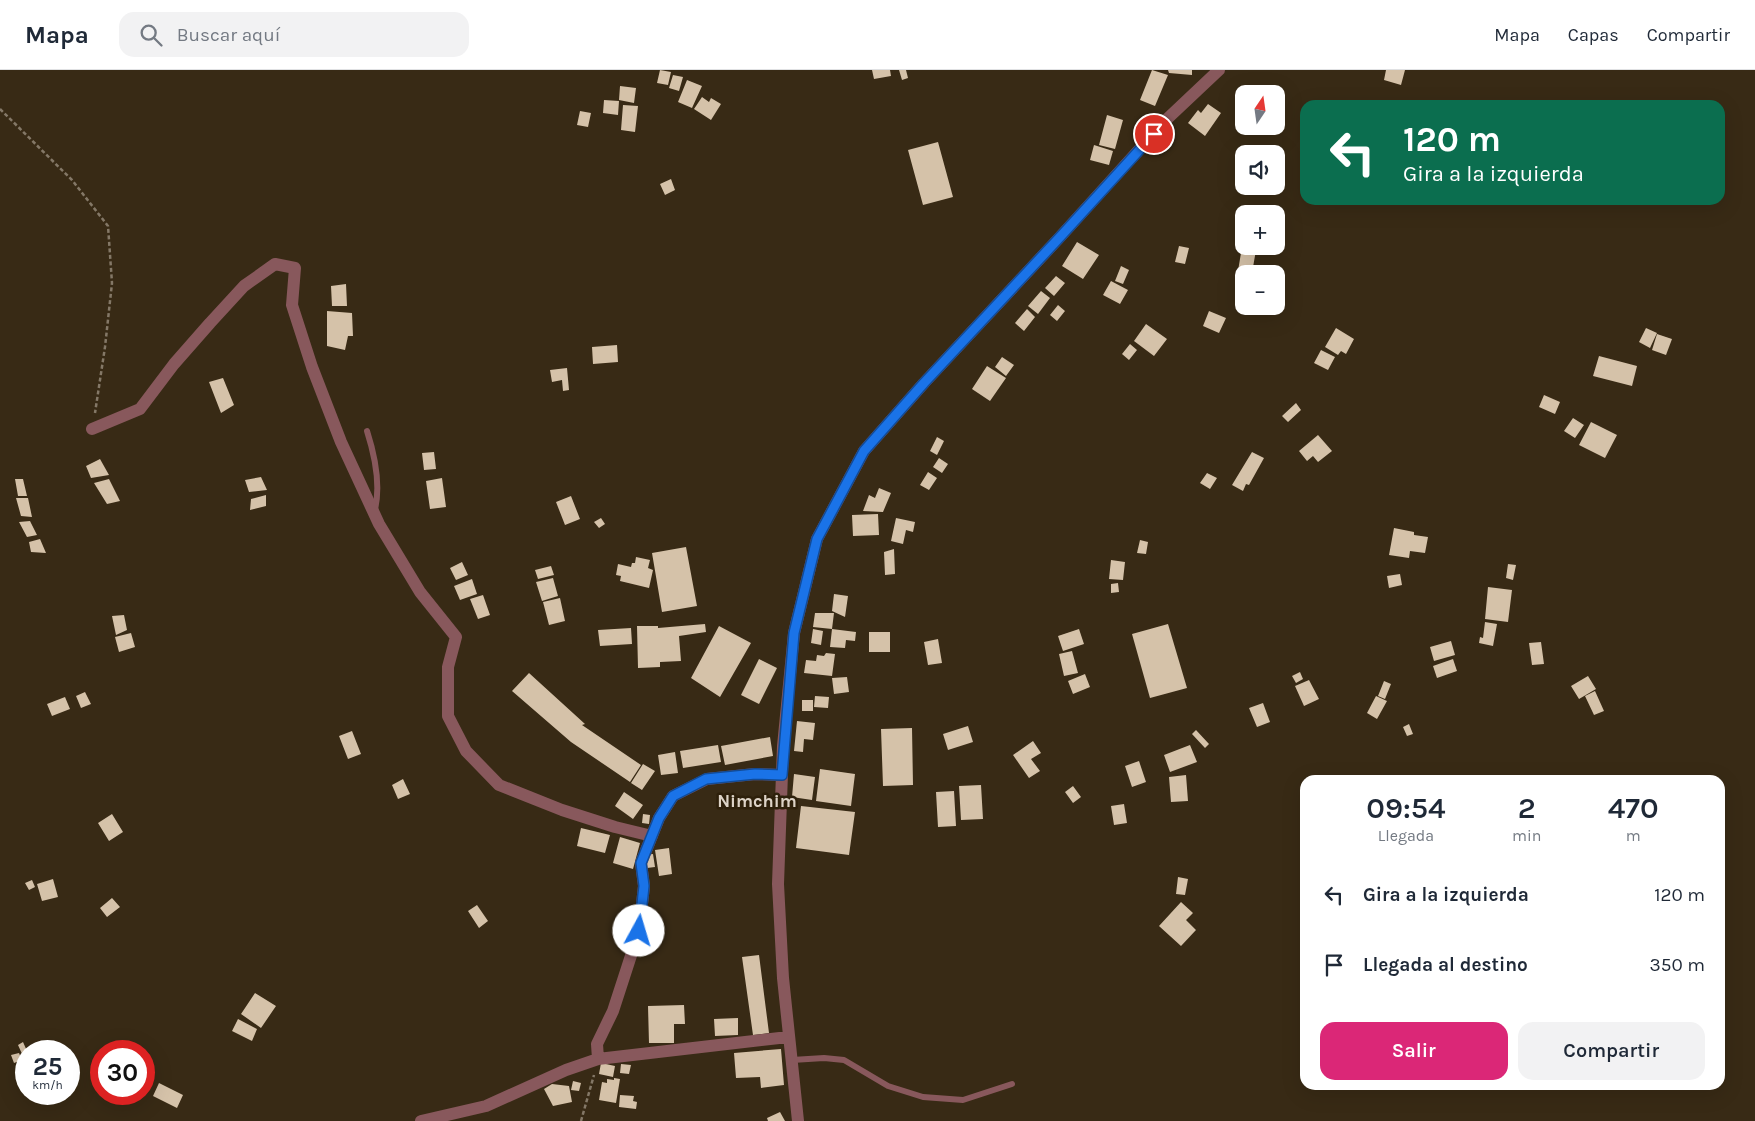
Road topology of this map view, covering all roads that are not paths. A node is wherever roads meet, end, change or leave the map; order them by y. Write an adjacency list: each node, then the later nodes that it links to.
1 (1219, 70): 5 (street)
2 (92, 429): 4 (street)
3 (367, 431): 4 (lane)
4 (374, 513): 6 (street)
5 (782, 775): 6 (street); 7 (street)
6 (652, 836): 8 (street)
7 (788, 1037): 8 (street); 9 (street)
8 (598, 1059): 11 (street)
9 (790, 1060): 10 (lane); 12 (street)
10 (1012, 1084)
11 (421, 1121)
12 (798, 1121)

